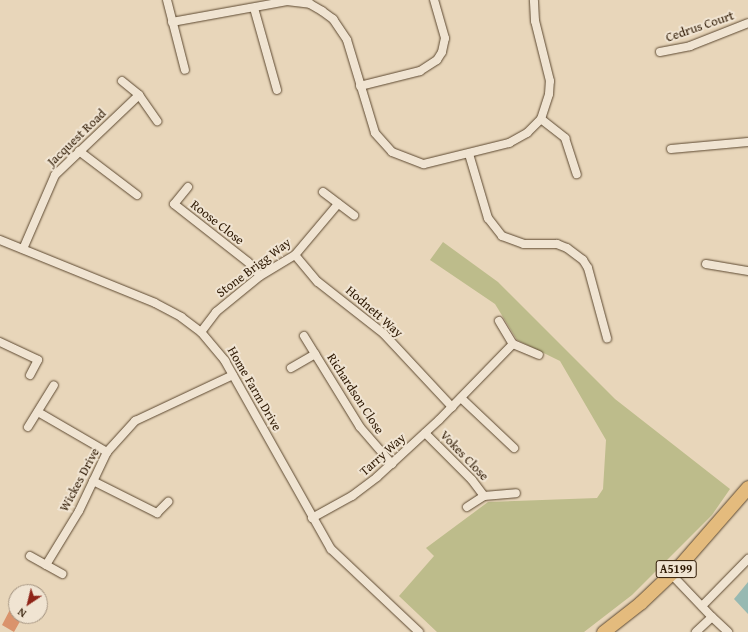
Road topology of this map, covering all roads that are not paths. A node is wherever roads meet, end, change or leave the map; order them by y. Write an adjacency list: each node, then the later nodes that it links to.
1 (167, 0): 5 (street)
2 (434, 0): 10 (street)
3 (534, 0): 13 (street)
4 (254, 8): 5 (street); 10 (street); 11 (street)
5 (172, 22): 8 (street)
6 (748, 23): 7 (street, Cedrus Court)
7 (660, 52)
8 (185, 70)
9 (122, 81): 12 (street)
10 (360, 86): 18 (street)
11 (277, 90)
12 (139, 95): 14 (street); 17 (street, Jacquest Road)
13 (541, 119): 18 (street); 19 (street)
14 (157, 121)
15 (748, 142): 16 (street)
16 (671, 149)
17 (79, 151): 22 (street); 26 (street, Jacquest Road)
18 (469, 154): 34 (street)
19 (578, 174)
20 (188, 187): 30 (street, Roose Close)
21 (323, 192): 23 (street)
22 (137, 195)
23 (338, 204): 24 (street); 27 (street, Stone Brigg Way)
24 (354, 216)
25 (0, 240): 26 (street, Home Farm Drive)
26 (24, 249): 32 (street, Home Farm Drive)
27 (295, 255): 30 (street, Stone Brigg Way); 44 (street, Hodnett Way)
28 (706, 264): 29 (street)
29 (748, 271)
30 (260, 276): 32 (street, Stone Brigg Way)
31 (499, 321): 36 (street)
32 (201, 332): 41 (street, Home Farm Drive)
33 (304, 336): 37 (street, Richardson Close)
34 (607, 338)
35 (0, 342): 40 (street)
36 (513, 344): 38 (street); 43 (street, Tarry Way)
37 (315, 354): 39 (street, Richardson Close); 50 (street, Richardson Close)
38 (539, 354)
39 (291, 368)
40 (30, 375)
41 (233, 375): 49 (street, Wickes Drive); 57 (street, Home Farm Drive)
42 (54, 385): 45 (street)
43 (461, 398): 44 (street, Tarry Way); 48 (street)
44 (452, 407): 47 (street, Tarry Way)
45 (38, 412): 46 (street); 49 (street)
46 (28, 427)
47 (425, 434): 50 (street, Tarry Way); 54 (street, Vokes Close)
48 (514, 448)
49 (108, 452): 51 (street, Wickes Drive)
50 (392, 464): 57 (street, Tarry Way)
51 (94, 481): 55 (street); 60 (street, Wickes Drive)
52 (748, 487): 62 (main road, A5199)
53 (516, 493): 54 (street, Vokes Close)
54 (484, 496): 56 (street, Vokes Close)
55 (168, 502)
56 (467, 507)
57 (312, 518): 65 (street, Home Farm Drive)
58 (30, 556): 60 (street)
59 (748, 559): 63 (street)
60 (46, 565): 61 (street)
61 (62, 574)
62 (671, 574): 63 (street); 66 (main road, A5199)
63 (702, 606): 64 (street)
64 (712, 617): 67 (street); 68 (street)
65 (419, 632)
66 (604, 632)
67 (696, 632)
68 (728, 632)

